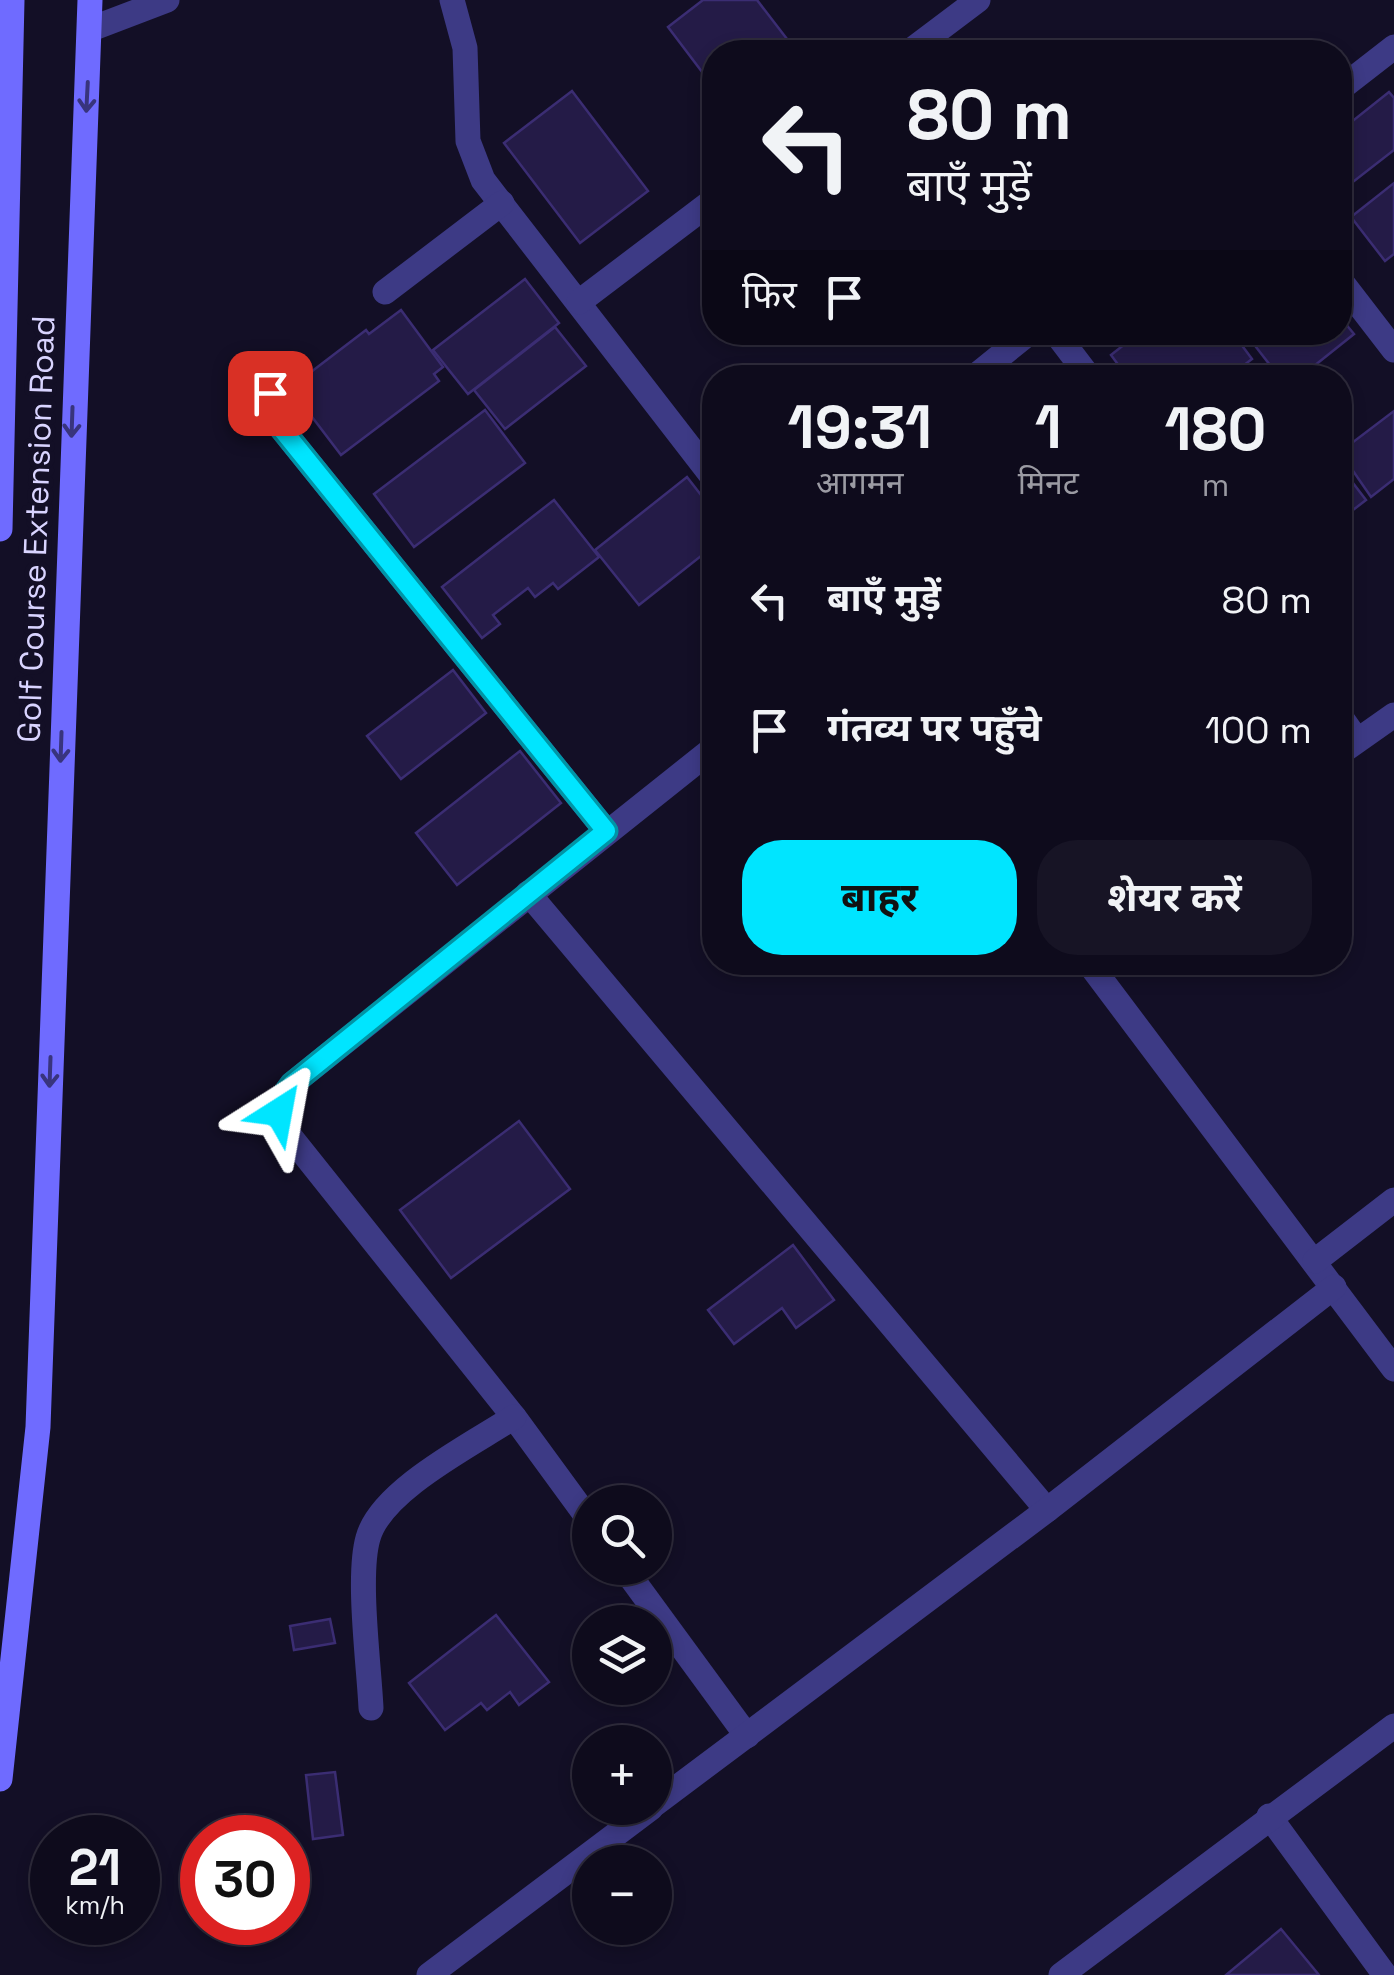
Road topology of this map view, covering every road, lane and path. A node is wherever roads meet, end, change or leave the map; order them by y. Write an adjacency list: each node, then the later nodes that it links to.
1 (12, 0): 22 (main road, Golf Course Extension Road)
2 (90, 0): 6 (main road, Golf Course Extension Road)
3 (166, 0): 6 (street)
4 (452, 0): 10 (street)
5 (978, 0): 7 (street)
6 (91, 29): 40 (main road, Golf Course Extension Road, one-way to 40)
7 (925, 40)
8 (1394, 47): 9 (street)
9 (1352, 80)
10 (502, 204): 12 (street); 14 (street)
11 (702, 209): 14 (street)
12 (384, 292)
13 (1352, 296): 17 (street)
14 (578, 302): 21 (street)
15 (1014, 345): 18 (street)
16 (1065, 345): 19 (street)
17 (1394, 350)
18 (989, 365)
19 (1080, 365)
20 (283, 377): 26 (street)
21 (702, 463)
22 (0, 529)
23 (1394, 715): 24 (street)
24 (1352, 743)
25 (702, 757): 26 (street)
26 (606, 831): 27 (street)
27 (528, 893): 33 (street); 35 (street)
28 (1098, 975): 30 (street)
29 (1394, 1200): 30 (street)
30 (1315, 1262): 31 (street)
31 (1334, 1287): 32 (street); 35 (street)
32 (1394, 1369)
33 (514, 1416): 34 (street); 37 (street)
34 (572, 1496)
35 (1048, 1510): 39 (street)
36 (637, 1585): 39 (street)
37 (371, 1708)
38 (1394, 1726): 42 (street)
39 (748, 1736): 41 (street)
40 (0, 1778)
41 (672, 1792)
42 (1269, 1816): 45 (street); 46 (street)
43 (628, 1825): 44 (street)
44 (429, 1975)
45 (1061, 1975)
46 (1385, 1975)

